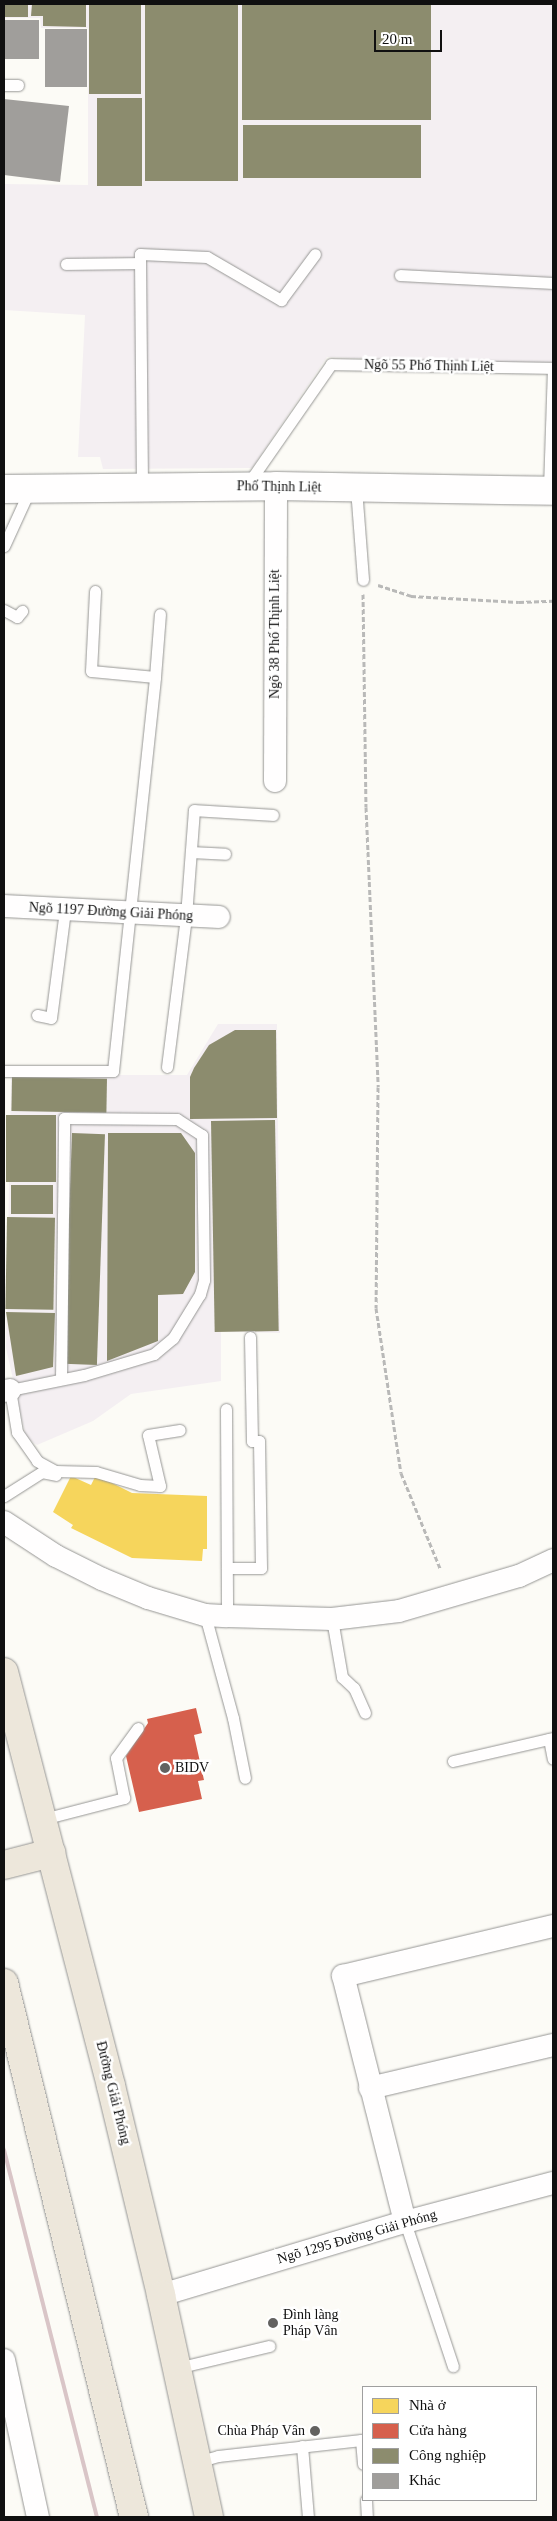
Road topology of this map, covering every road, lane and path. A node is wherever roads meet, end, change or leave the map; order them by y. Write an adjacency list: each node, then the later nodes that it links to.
1 (4, 85): 2 (lane)
2 (18, 85)
3 (314, 254): 4 (lane)
4 (140, 263): 5 (lane); 11 (lane)
5 (66, 264)
6 (400, 275): 7 (lane)
7 (553, 283)
8 (553, 396): 9 (lane, Ngõ 55 Phố Thịnh Liệt); 14 (lane, Ngõ 55 Phố Thịnh Liệt)
9 (246, 486): 10 (street, Phố Thịnh Liệt); 11 (street, Phố Thịnh Liệt)
10 (276, 486): 12 (street, Phố Thịnh Liệt); 23 (street, Ngõ 38 Phố Thįnh Liệt)
11 (142, 487): 13 (street, Phố Thịnh Liệt)
12 (356, 488): 14 (street, Phố Thịnh Liệt); 16 (lane)
13 (17, 489): 15 (lane)
14 (551, 491)
15 (4, 546)
16 (363, 580): 18 (path); 45 (path)
17 (95, 592): 22 (lane)
18 (553, 601)
19 (4, 610): 20 (lane)
20 (22, 611)
21 (160, 614): 22 (lane)
22 (155, 677): 29 (lane)
23 (274, 781)
24 (273, 815): 25 (lane)
25 (191, 852): 26 (lane); 30 (lane)
26 (225, 854)
27 (4, 906): 28 (street, Ngõ 1197 Đường Giải Phóng)
28 (65, 910): 29 (street, Ngõ 1197 Đường Giải Phóng); 32 (lane)
29 (132, 914): 30 (street, Ngõ 1197 Đường Giải Phóng); 34 (lane)
30 (186, 916): 31 (street, Ngõ 1197 Đường Giải Phóng); 33 (lane)
31 (218, 917)
32 (37, 1016)
33 (167, 1067)
34 (4, 1071)
35 (250, 1337): 44 (lane)
36 (61, 1380): 36 (lane); 37 (lane)
37 (7, 1391): 39 (lane)
38 (226, 1409): 44 (lane)
39 (180, 1430)
40 (68, 1478): 41 (lane)
41 (4, 1496)
42 (4, 1522): 46 (street)
43 (553, 1560): 47 (street)
44 (227, 1568): 46 (lane)
45 (440, 1568)
46 (216, 1616): 47 (street); 54 (lane)
47 (332, 1619): 49 (lane)
48 (4, 1672): 55 (main road, Đường Giải Phóng)
49 (365, 1713)
50 (138, 1728): 55 (lane)
51 (551, 1738): 52 (lane); 53 (lane)
52 (553, 1759)
53 (453, 1761)
54 (245, 1778)
55 (42, 1819): 56 (main road, Đường Giải Phóng)
56 (51, 1853): 57 (main road); 64 (main road, Đường Giải Phóng)
57 (4, 1865)
58 (553, 1926): 61 (street)
59 (4, 1983): 74 (main road)
60 (553, 2045): 61 (street)
61 (370, 2088): 63 (street)
62 (553, 2182): 63 (street, Ngõ 1295 Đường Giải Phóng)
63 (405, 2222): 64 (street, Ngõ 1295 Đường Giải Phóng); 67 (lane)
64 (161, 2295): 68 (main road, Đường Giải Phóng)
65 (269, 2346): 68 (lane)
66 (4, 2360): 73 (street)
67 (453, 2366)
68 (177, 2368): 71 (main road, Đường Giải Phóng)
69 (362, 2440): 70 (lane)
70 (302, 2446): 71 (lane); 76 (lane)
71 (197, 2462): 75 (main road, Đường Giải Phóng)
72 (366, 2501): 77 (lane)
73 (38, 2517)
74 (134, 2517)
75 (209, 2517)
76 (308, 2517)
77 (367, 2517)

